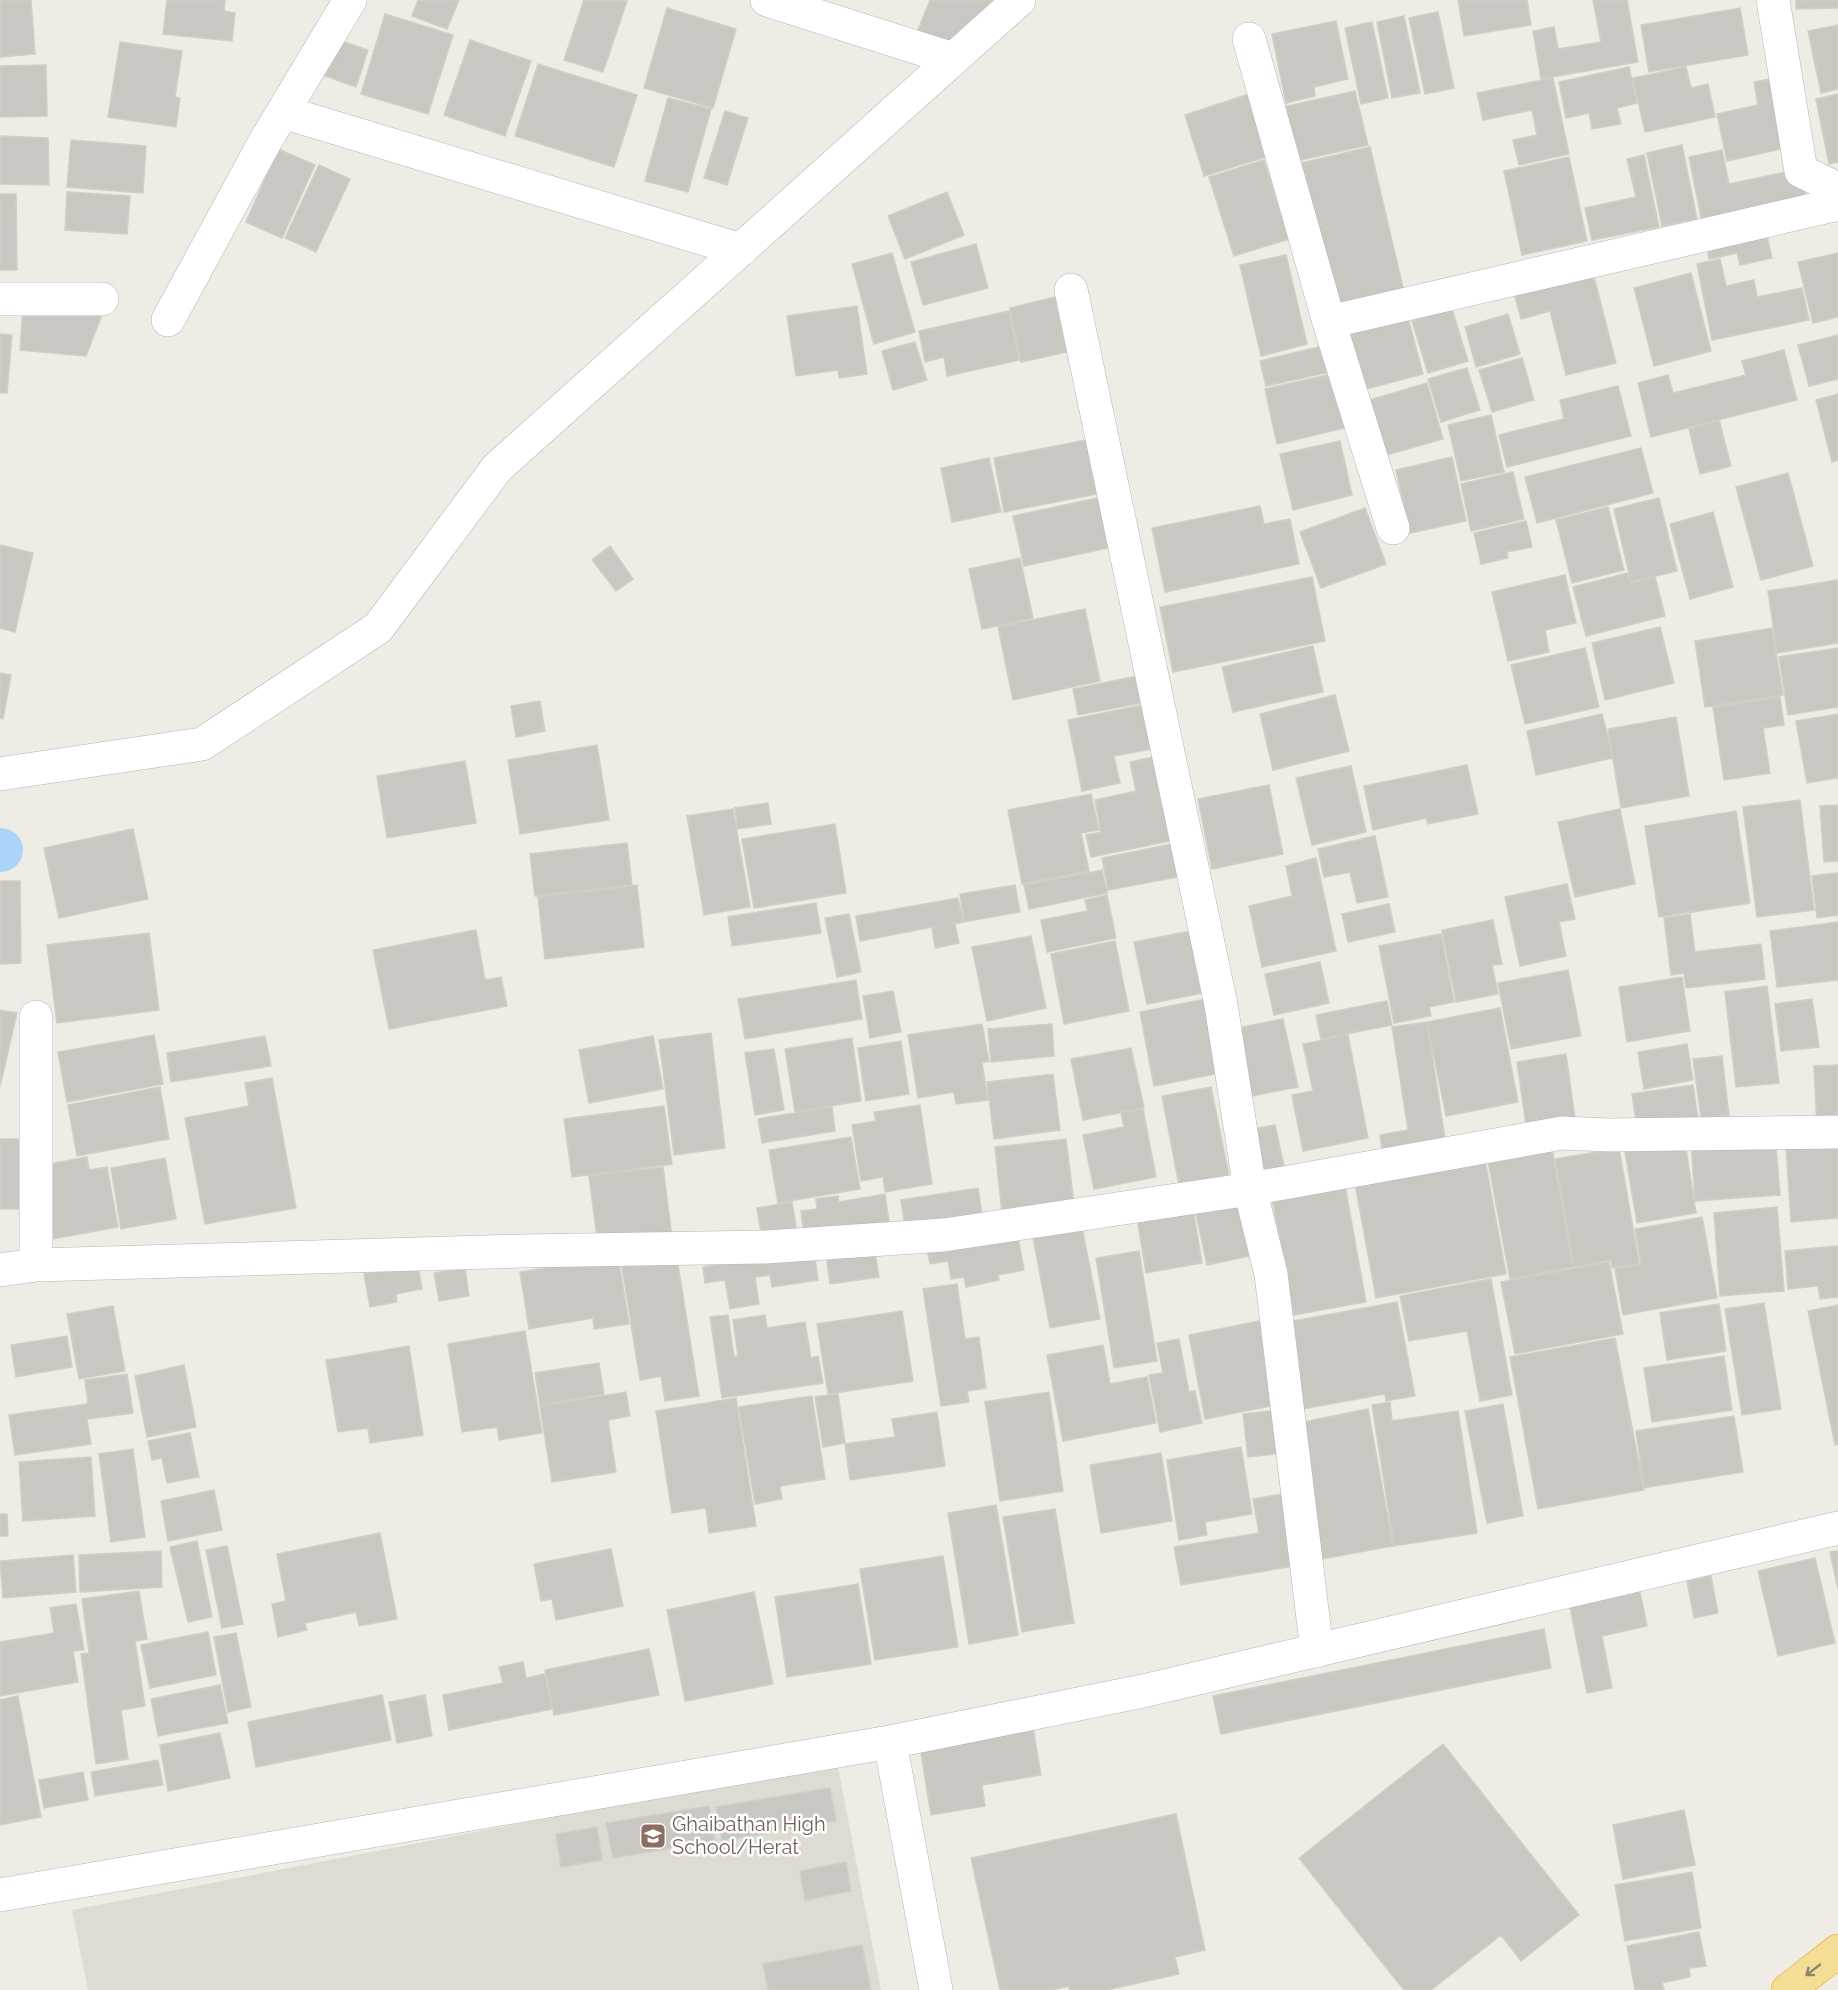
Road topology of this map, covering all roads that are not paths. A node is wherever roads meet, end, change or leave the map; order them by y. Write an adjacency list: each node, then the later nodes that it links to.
1 (350, 0): 7 (street)
2 (766, 0): 6 (street)
3 (1019, 0): 6 (street)
4 (1773, 0): 8 (street)
5 (1248, 39): 15 (street)
6 (953, 59): 10 (street)
7 (283, 112): 10 (street); 14 (street)
8 (1838, 189)
9 (1838, 204): 15 (street)
10 (741, 250): 17 (street)
11 (1071, 290): 20 (street)
12 (0, 298): 13 (street)
13 (102, 299)
14 (168, 320)
15 (1329, 322): 16 (street)
16 (1393, 528)
17 (0, 774)
18 (36, 1017): 21 (street)
19 (1838, 1132): 20 (street)
20 (1250, 1189): 21 (street); 24 (street)
21 (36, 1265): 22 (street)
22 (0, 1270)
23 (1838, 1528): 24 (street)
24 (1317, 1651): 25 (street)
25 (890, 1742): 26 (street); 28 (street)
26 (0, 1895)
27 (1838, 1951): 29 (highway, one-way to 29)
28 (936, 1990)
29 (1788, 1990)

